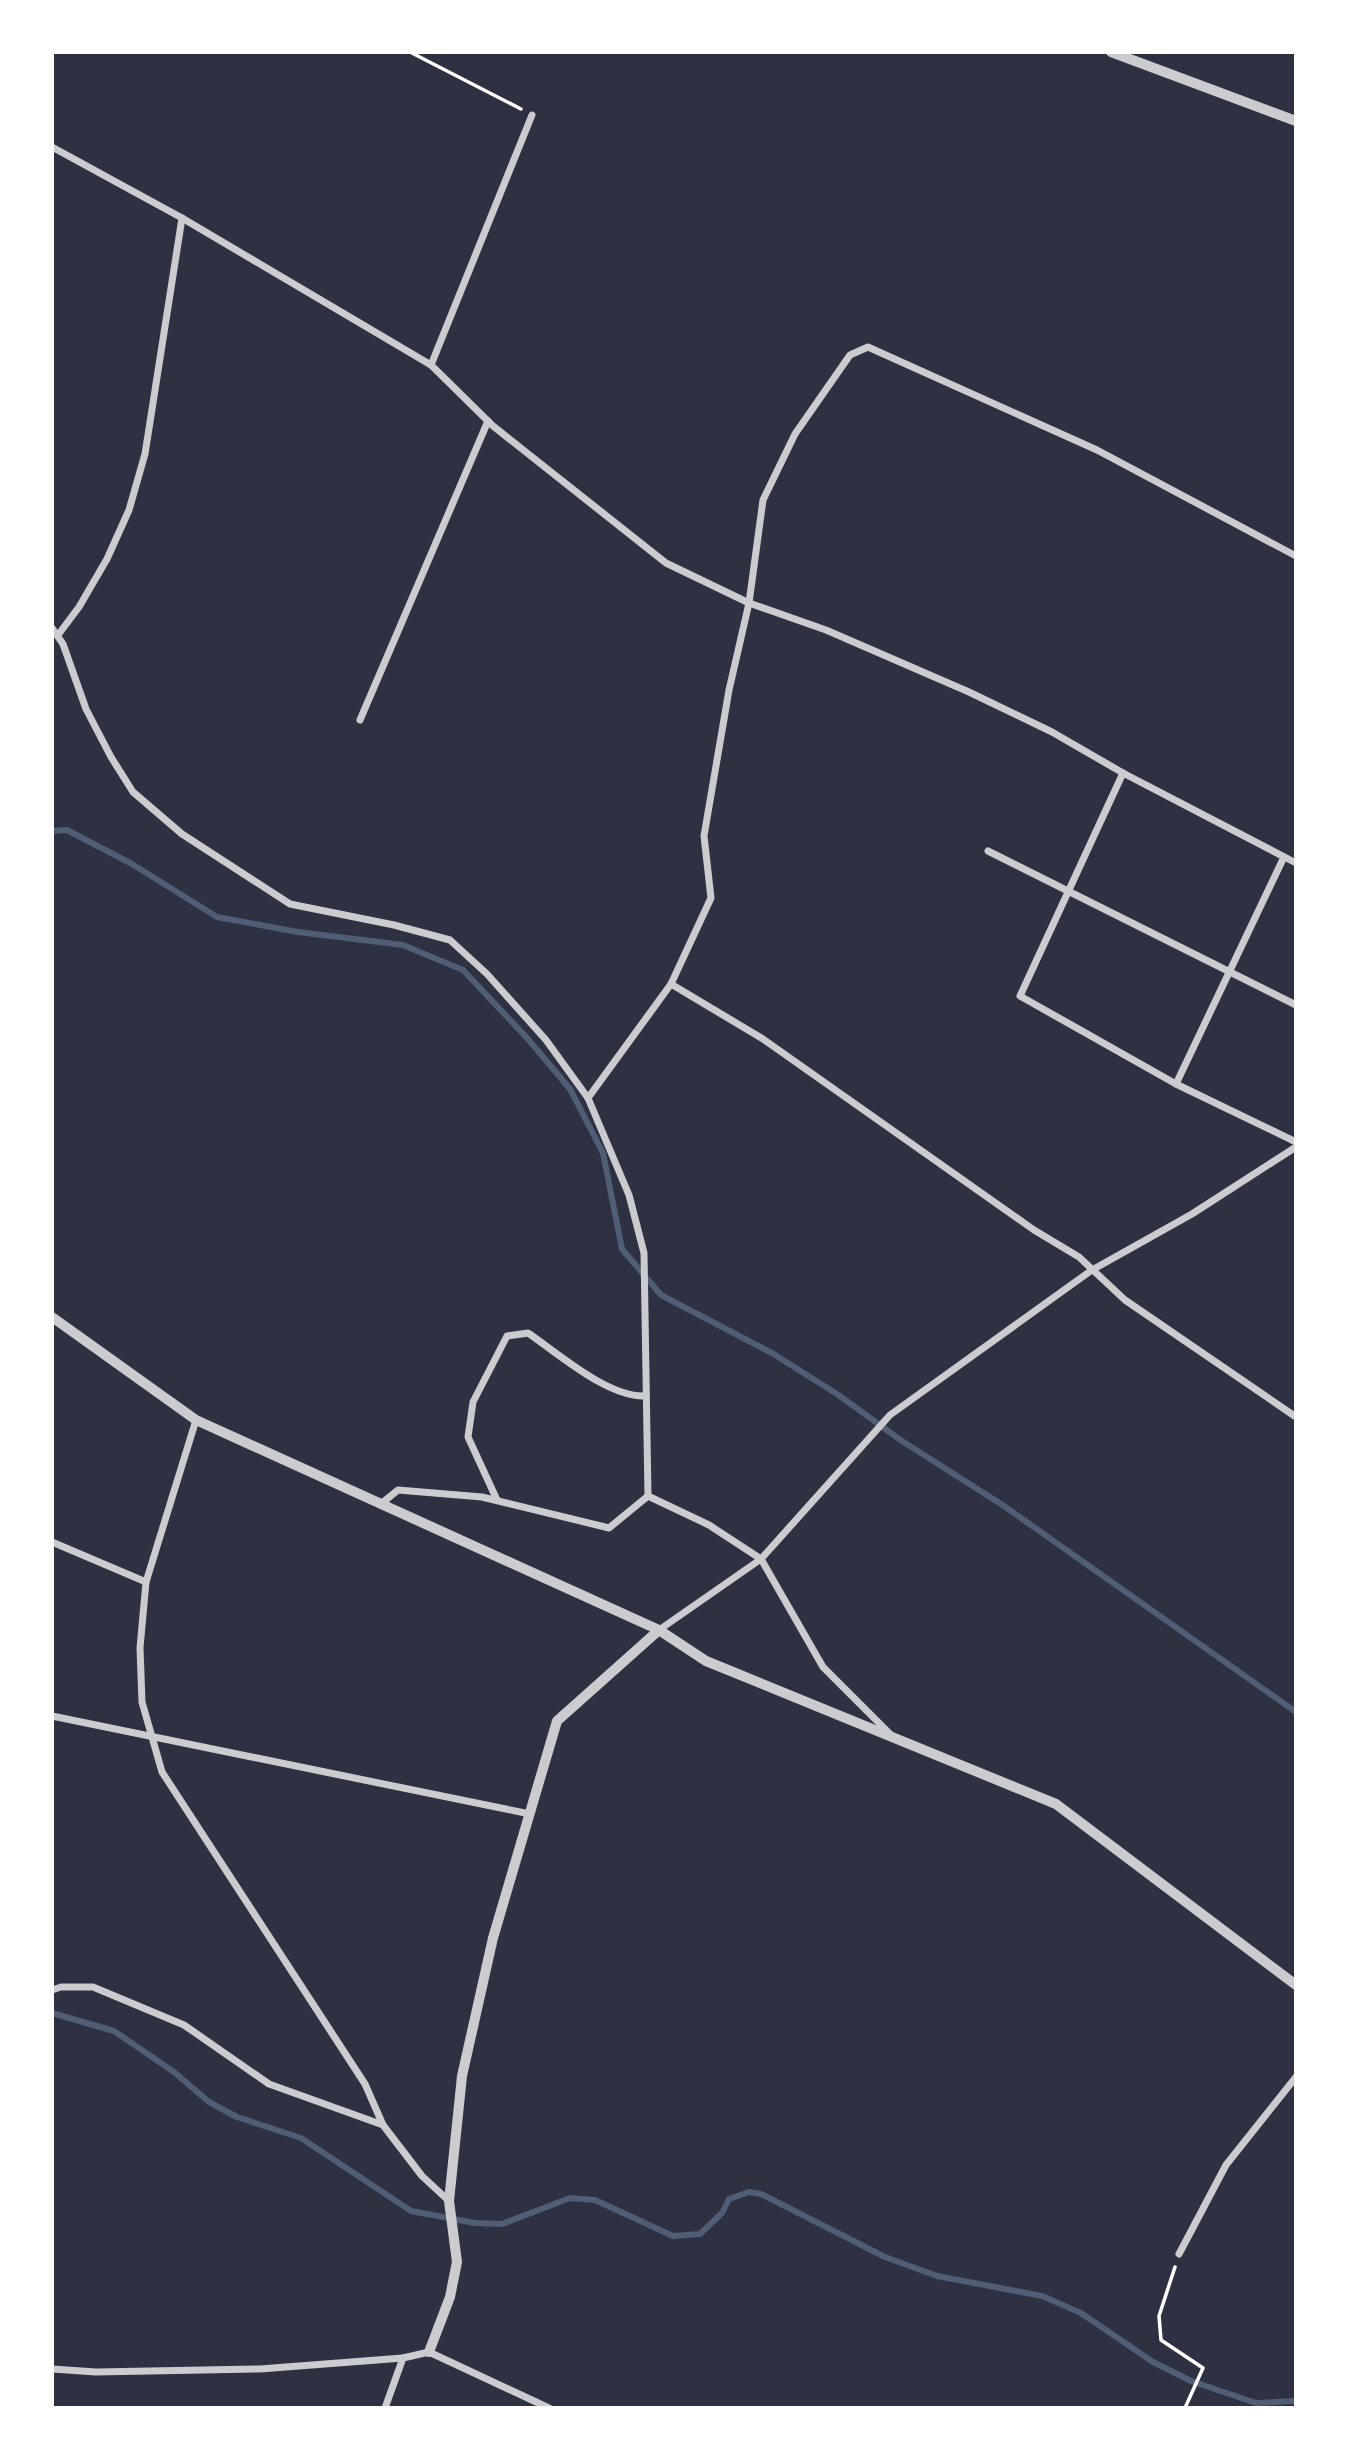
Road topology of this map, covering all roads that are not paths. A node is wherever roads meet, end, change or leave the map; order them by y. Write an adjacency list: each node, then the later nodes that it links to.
1 (1111, 52): 3 (street)
2 (532, 115): 6 (street)
3 (1296, 121)
4 (52, 147): 5 (street)
5 (182, 218): 6 (street); 11 (street)
6 (431, 365): 7 (street)
7 (488, 421): 9 (street); 12 (street)
8 (1296, 556): 9 (street)
9 (749, 603): 13 (street); 19 (street)
10 (52, 628): 11 (street)
11 (58, 635): 22 (street)
12 (360, 720)
13 (1123, 774): 15 (street); 17 (street)
14 (988, 851): 17 (street)
15 (1284, 857): 16 (street); 18 (street)
16 (1296, 863)
17 (1069, 890): 18 (street); 21 (street)
18 (1230, 970): 20 (street); 21 (street)
19 (671, 984): 22 (street); 24 (street)
20 (1296, 1005)
21 (1176, 1084): 23 (street)
22 (588, 1098): 26 (street)
23 (1296, 1144): 24 (street)
24 (1092, 1270): 27 (street); 33 (street)
25 (52, 1317): 28 (street)
26 (645, 1396): 29 (street); 30 (street)
27 (1296, 1417)
28 (196, 1420): 31 (street); 34 (street)
29 (648, 1496): 30 (street); 33 (street)
30 (497, 1500): 31 (street)
31 (382, 1503): 35 (street)
32 (52, 1542): 34 (street)
33 (761, 1559): 35 (street); 38 (street)
34 (146, 1582): 37 (street)
35 (659, 1630): 38 (street); 39 (street)
36 (52, 1716): 37 (street)
37 (151, 1734): 39 (street); 43 (street)
38 (895, 1740): 40 (street)
39 (530, 1814): 44 (street)
40 (1296, 1985)
41 (52, 1990): 43 (street)
42 (1296, 2077): 45 (street)
43 (383, 2126): 44 (street)
44 (449, 2201): 46 (street)
45 (1179, 2254)
46 (429, 2352): 47 (street); 50 (street)
47 (403, 2358): 48 (street); 49 (street)
48 (52, 2369)
49 (385, 2407)
50 (549, 2407)

